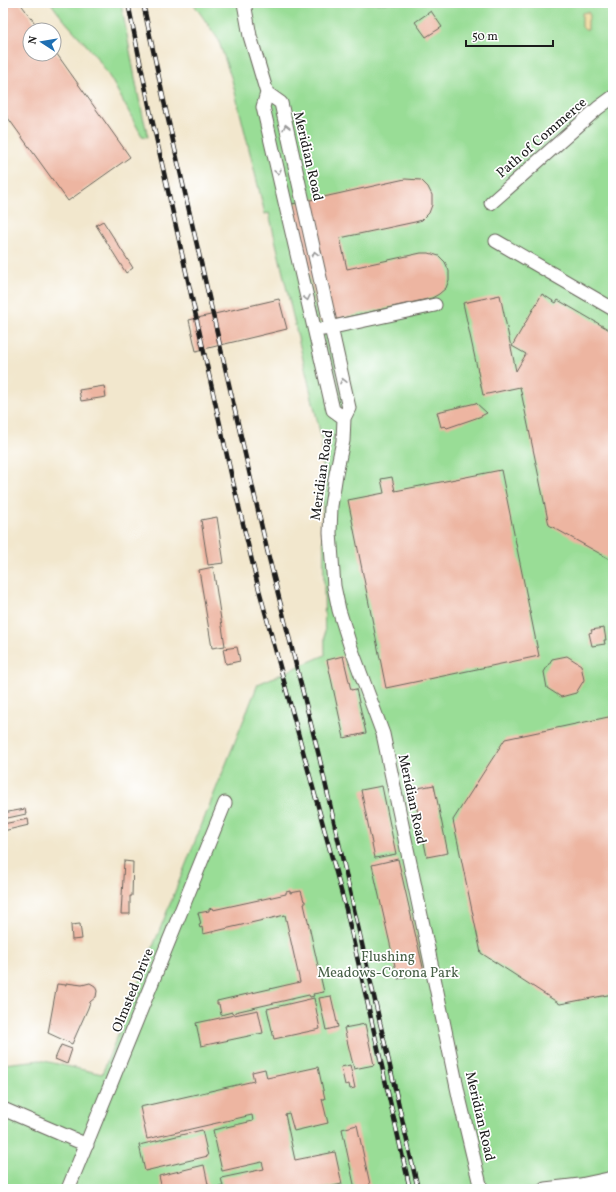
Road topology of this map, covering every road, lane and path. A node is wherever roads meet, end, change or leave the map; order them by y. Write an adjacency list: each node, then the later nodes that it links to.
1 (244, 3): 2 (street, Meridian Road)
2 (267, 93): 8 (street, Meridian Road, one-way to 2); 9 (street, Meridian Road, one-way to 9)
3 (613, 97): 4 (street, Path of Commerce)
4 (491, 203)
5 (496, 241): 7 (street)
6 (435, 305): 8 (street)
7 (613, 309)
8 (332, 328): 9 (street); 10 (street, Meridian Road, one-way to 8)
9 (315, 331): 10 (street, Meridian Road)
10 (344, 418): 16 (street, Meridian Road)
11 (225, 803): 13 (street, Olmsted Drive)
12 (3, 1109): 13 (street)
13 (87, 1145): 15 (street, Olmsted Drive)
14 (613, 1178): 17 (street)
15 (68, 1189)
16 (481, 1189)
17 (546, 1189)

